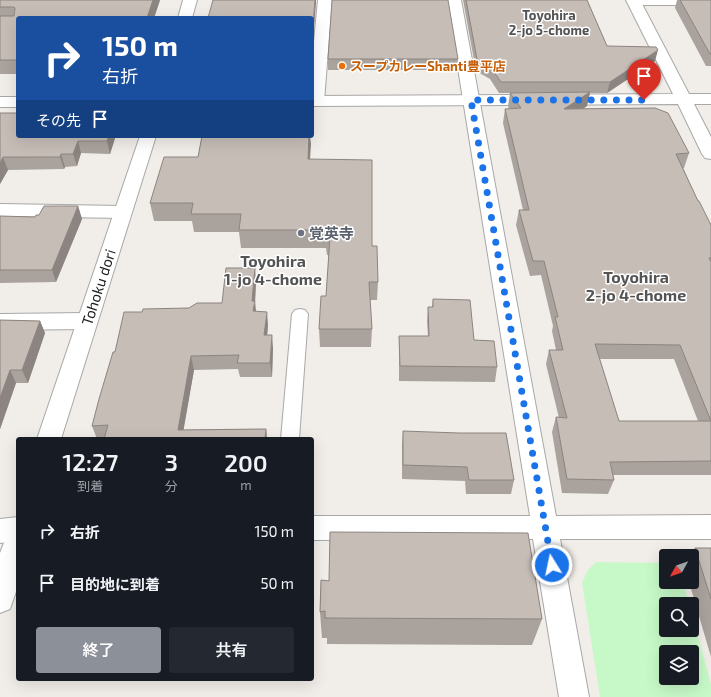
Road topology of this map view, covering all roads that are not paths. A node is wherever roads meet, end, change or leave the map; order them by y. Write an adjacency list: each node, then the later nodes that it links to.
1 (190, 0): 6 (street)
2 (325, 0): 10 (street)
3 (454, 0): 8 (street)
4 (633, 1): 5 (lane); 9 (street)
5 (711, 2)
6 (186, 16)
7 (711, 99): 9 (street)
8 (471, 100): 9 (street); 10 (street); 22 (street)
9 (683, 100): 14 (street)
10 (314, 101)
11 (0, 102): 12 (street)
12 (16, 102)
13 (147, 138): 16 (street, Tohoku dori)
14 (711, 154)
15 (0, 210): 16 (street)
16 (122, 212): 19 (street, Tohoku dori)
17 (300, 314): 21 (lane)
18 (0, 322): 19 (street)
19 (87, 322): 20 (street, Tohoku dori)
20 (50, 437)
21 (290, 437)
22 (545, 526): 23 (street); 24 (street); 29 (street)
23 (711, 527)
24 (314, 528)
25 (16, 529): 26 (street)
26 (0, 531)
27 (16, 545): 28 (street)
28 (0, 600)
29 (574, 697)

